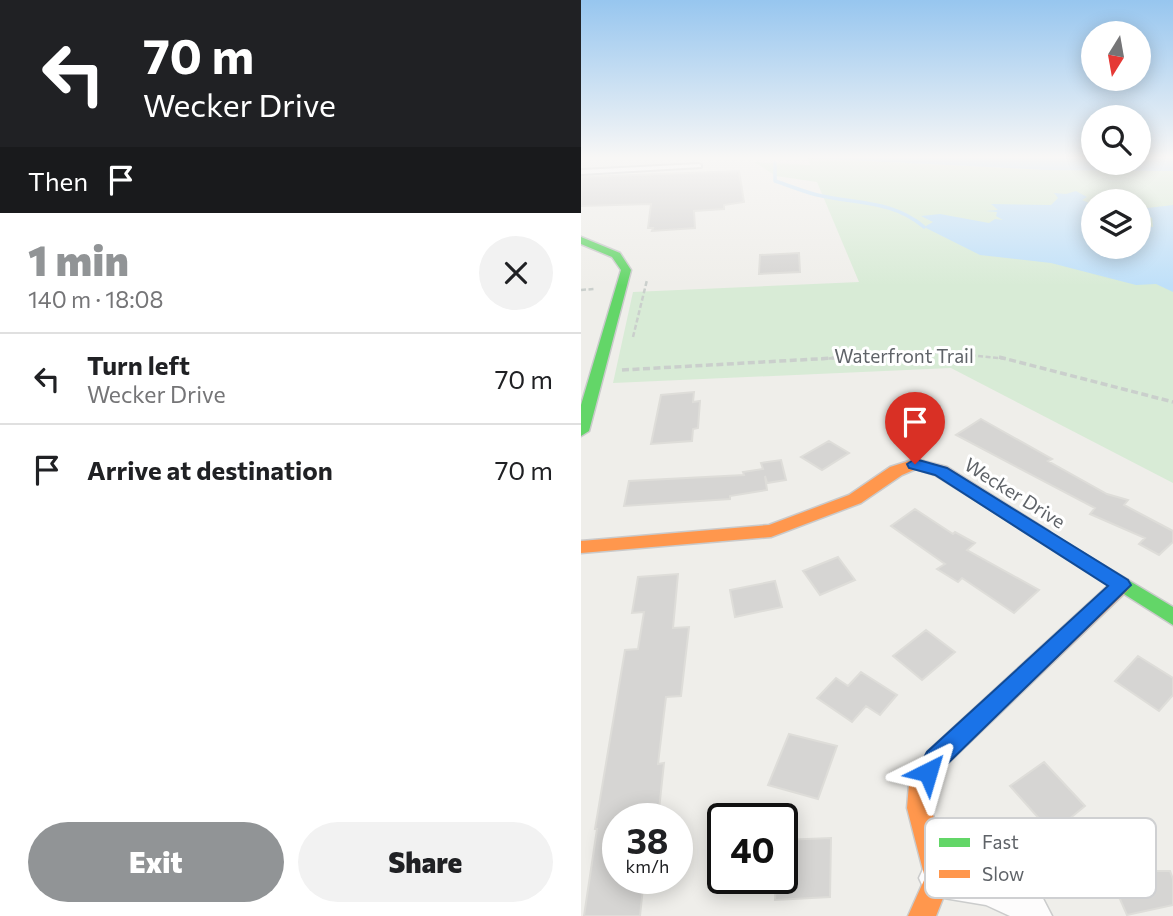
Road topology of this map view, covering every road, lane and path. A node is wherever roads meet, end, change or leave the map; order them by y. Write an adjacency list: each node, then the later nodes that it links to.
1 (581, 240): 6 (street)
2 (594, 289): 3 (path)
3 (581, 290)
4 (630, 370): 5 (path, Waterfront Trail)
5 (1173, 402)
6 (581, 431)
7 (581, 547): 8 (street, Wecker Drive)
8 (1121, 585): 9 (street, Wecker Drive); 10 (street)
9 (1173, 617)
10 (925, 830)
11 (930, 898): 13 (street)
12 (1016, 898): 14 (street)
13 (922, 916)
14 (1032, 916)

